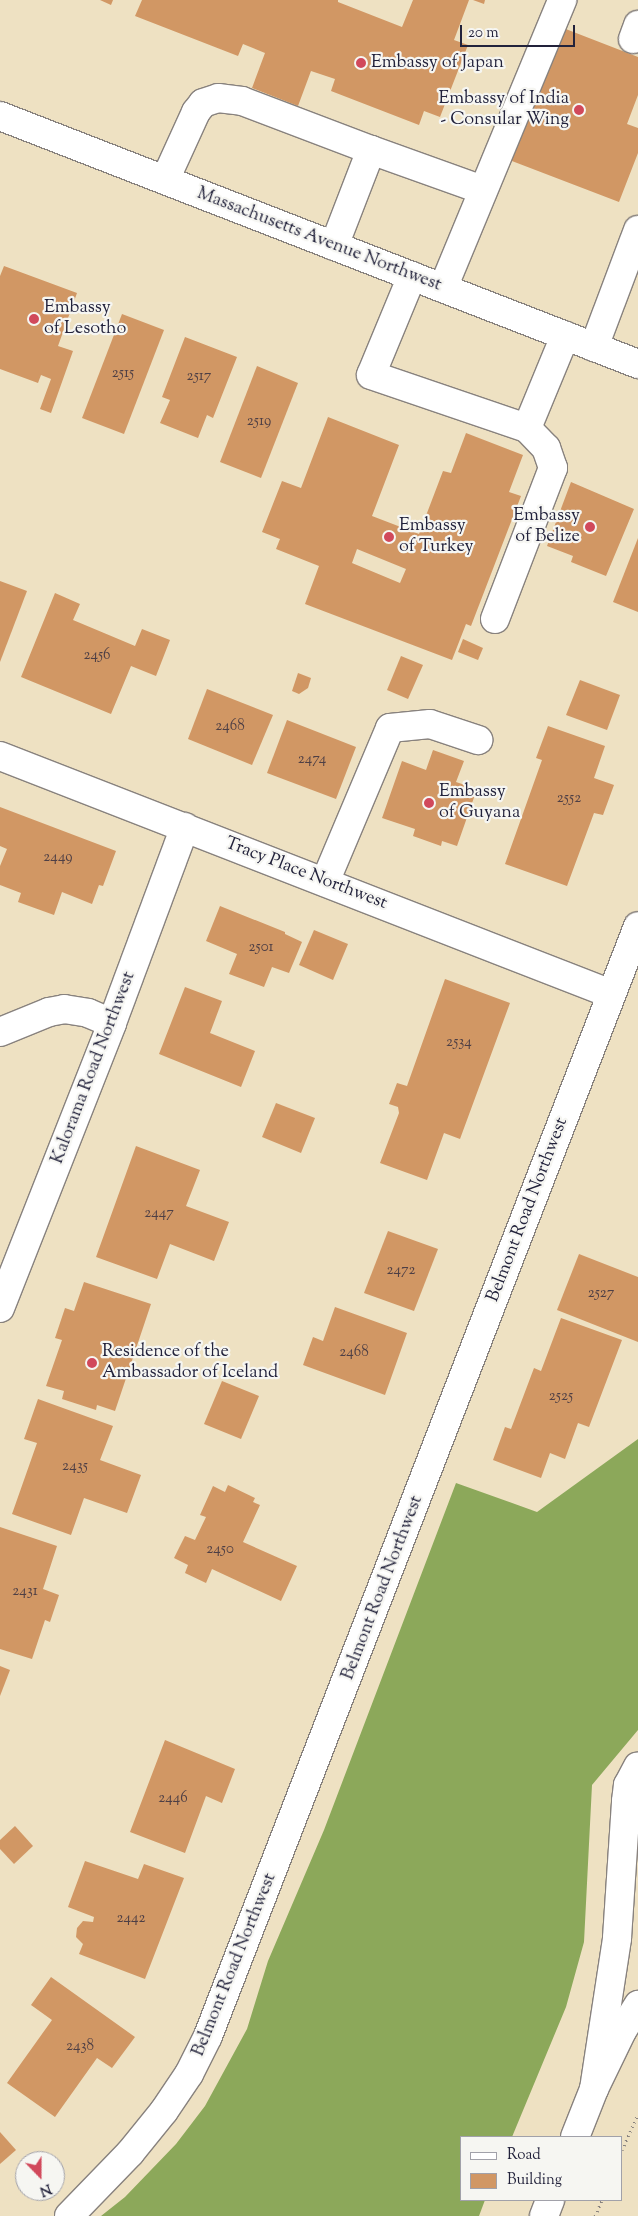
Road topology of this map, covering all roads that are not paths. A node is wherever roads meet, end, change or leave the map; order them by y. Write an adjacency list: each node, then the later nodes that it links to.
1 (562, 0): 5 (street)
2 (0, 116): 4 (street, Massachusetts Avenue Northwest)
3 (371, 150): 4 (street); 5 (street); 7 (street)
4 (165, 180): 7 (street, Massachusetts Avenue Northwest)
5 (483, 190): 9 (street)
6 (638, 230): 11 (street)
7 (334, 246): 8 (street, Massachusetts Avenue Northwest)
8 (412, 276): 9 (street, Massachusetts Avenue Northwest); 13 (street)
9 (443, 288): 10 (street, Massachusetts Avenue Northwest)
10 (565, 336): 11 (street, Massachusetts Avenue Northwest); 13 (street)
11 (594, 347): 12 (street, Massachusetts Avenue Northwest)
12 (638, 364)
13 (526, 428): 14 (street)
14 (495, 619)
15 (478, 740): 18 (street)
16 (0, 756): 17 (street, Tracy Place Northwest)
17 (185, 827): 18 (street, Tracy Place Northwest); 21 (street, Kalorama Road Northwest)
18 (325, 882): 20 (street, Tracy Place Northwest)
19 (638, 926): 20 (street, Belmont Road Northwest)
20 (611, 994): 29 (street, Belmont Road Northwest)
21 (112, 1023): 22 (street); 23 (street, Kalorama Road Northwest)
22 (0, 1032)
23 (0, 1308)
24 (638, 1766): 26 (street)
25 (638, 2005): 26 (street)
26 (594, 2089): 27 (street)
27 (575, 2136)
28 (550, 2201): 30 (street)
29 (69, 2216)
30 (544, 2216)

